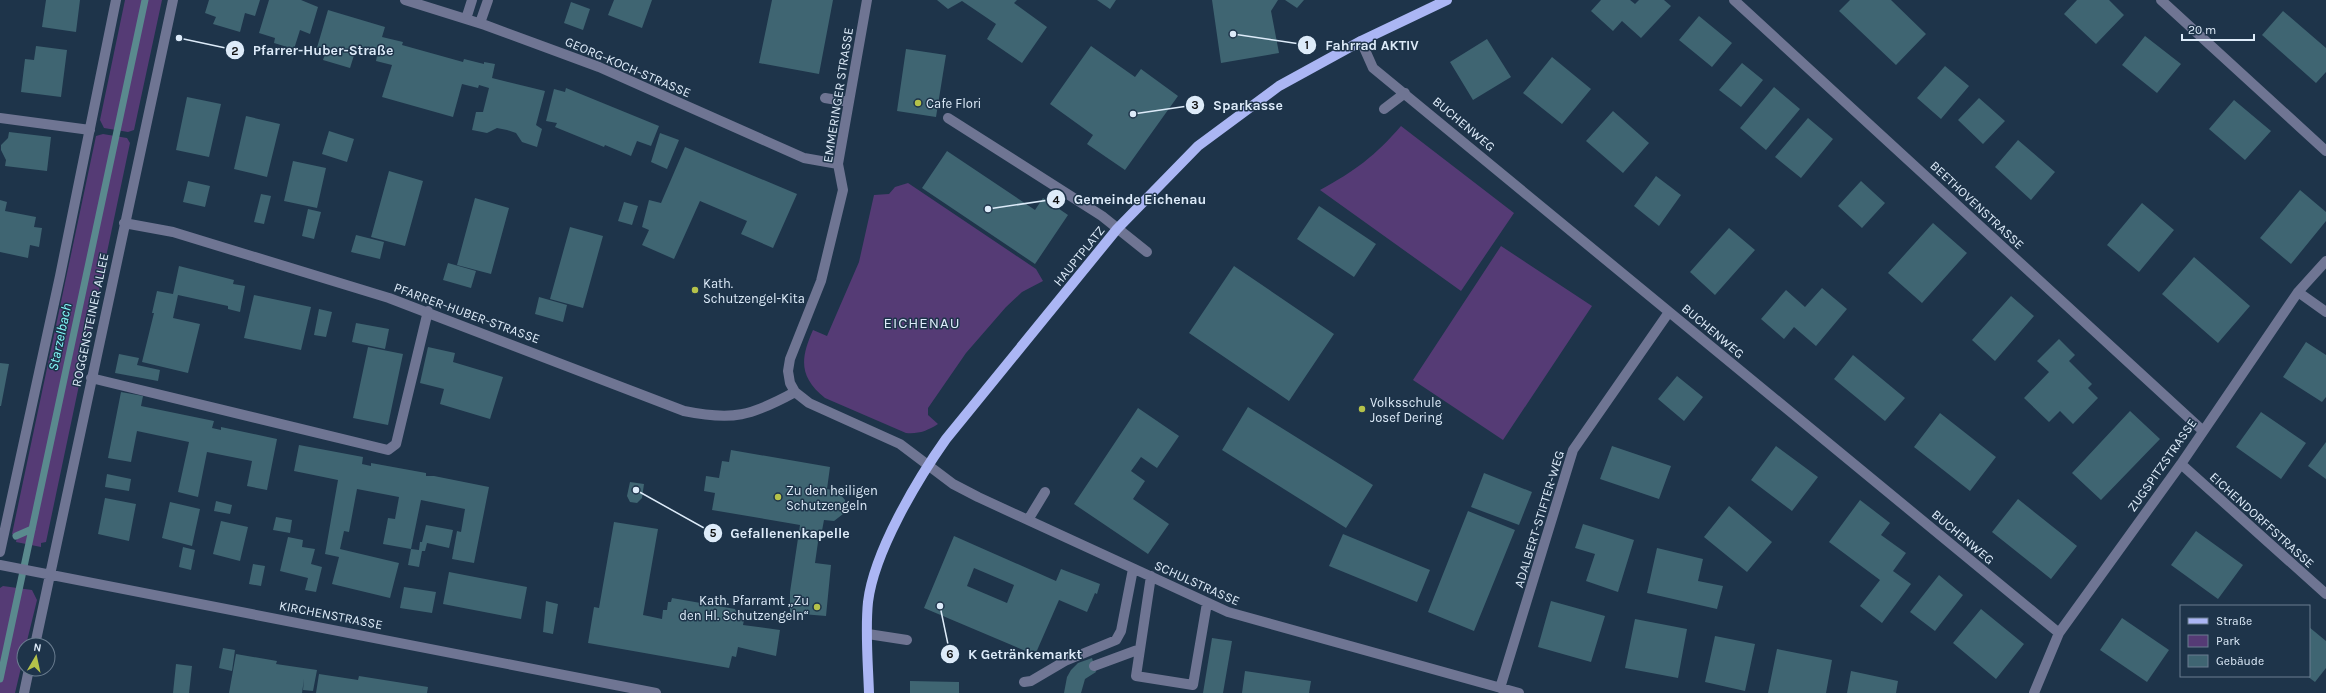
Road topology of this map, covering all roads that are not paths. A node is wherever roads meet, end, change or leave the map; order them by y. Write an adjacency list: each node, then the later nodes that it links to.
1 (116, 0): 19 (street)
2 (173, 0): 22 (street, ROGGENSTEINER ALLEE)
3 (405, 0): 10 (street, GEORG-KOCH-STRASSE)
4 (472, 0): 10 (street)
5 (488, 0): 11 (street)
6 (867, 0): 15 (street, EMMERINGER STRASSE)
7 (1447, 0): 12 (main road, HAUPTPLATZ)
8 (1734, 0): 32 (street, BEETHOVENSTRASSE)
9 (2161, 0): 20 (street)
10 (466, 19): 11 (street, GEORG-KOCH-STRASSE)
11 (480, 23): 21 (street, GEORG-KOCH-STRASSE)
12 (1361, 41): 13 (street, BUCHENWEG); 23 (main road, HAUPTPLATZ)
13 (1405, 93): 16 (street); 28 (street, BUCHENWEG)
14 (825, 98): 15 (street)
15 (849, 102): 21 (street, EMMERINGER STRASSE)
16 (1384, 109)
17 (0, 118): 19 (street)
18 (948, 118): 23 (street)
19 (90, 130): 37 (street)
20 (2326, 151)
21 (838, 164): 31 (street, EMMERINGER STRASSE)
22 (124, 223): 27 (street, PFARRER-HUBER-STRASSE); 30 (street, ROGGENSTEINER ALLEE)
23 (1117, 229): 24 (street); 34 (main road, HAUPTPLATZ)
24 (1147, 252)
25 (2326, 261): 26 (street, ZUGSPITZSTRASSE)
26 (2298, 292): 29 (street); 32 (street, ZUGSPITZSTRASSE)
27 (428, 312): 30 (street); 31 (street, PFARRER-HUBER-STRASSE)
28 (1669, 312): 45 (street, BUCHENWEG); 53 (street, ADALBERT-STIFTER-WEG)
29 (2326, 312)
30 (91, 378): 41 (street, ROGGENSTEINER ALLEE)
31 (795, 392): 34 (street)
32 (2202, 430): 33 (street, ZUGSPITZSTRASSE)
33 (2181, 464): 43 (street, EICHENDORFFSTRASSE); 45 (street, ZUGSPITZSTRASSE)
34 (927, 466): 36 (street, SCHULSTRASSE); 46 (main road, HAUPTPLATZ)
35 (1045, 492): 36 (street)
36 (1028, 520): 40 (street, SCHULSTRASSE)
37 (1, 541): 38 (street)
38 (0, 552)
39 (0, 565): 41 (street, KIRCHENSTRASSE)
40 (1133, 569): 42 (street, SCHULSTRASSE); 52 (street)
41 (50, 574): 47 (street, ROGGENSTEINER ALLEE); 55 (street, KIRCHENSTRASSE)
42 (1151, 576): 44 (street, SCHULSTRASSE); 49 (street)
43 (2326, 594)
44 (1207, 602): 49 (street); 53 (street, SCHULSTRASSE)
45 (2059, 633): 58 (street, ZUGSPITZSTRASSE)
46 (868, 634): 48 (street); 56 (main road, HAUPTPLATZ)
47 (37, 637)
48 (907, 640)
49 (1140, 648): 50 (street)
50 (1094, 666)
51 (28, 677): 54 (street)
52 (1024, 682)
53 (1500, 688): 57 (street, SCHULSTRASSE)
54 (24, 693)
55 (656, 693)
56 (869, 693)
57 (1519, 693)
58 (2034, 693)

